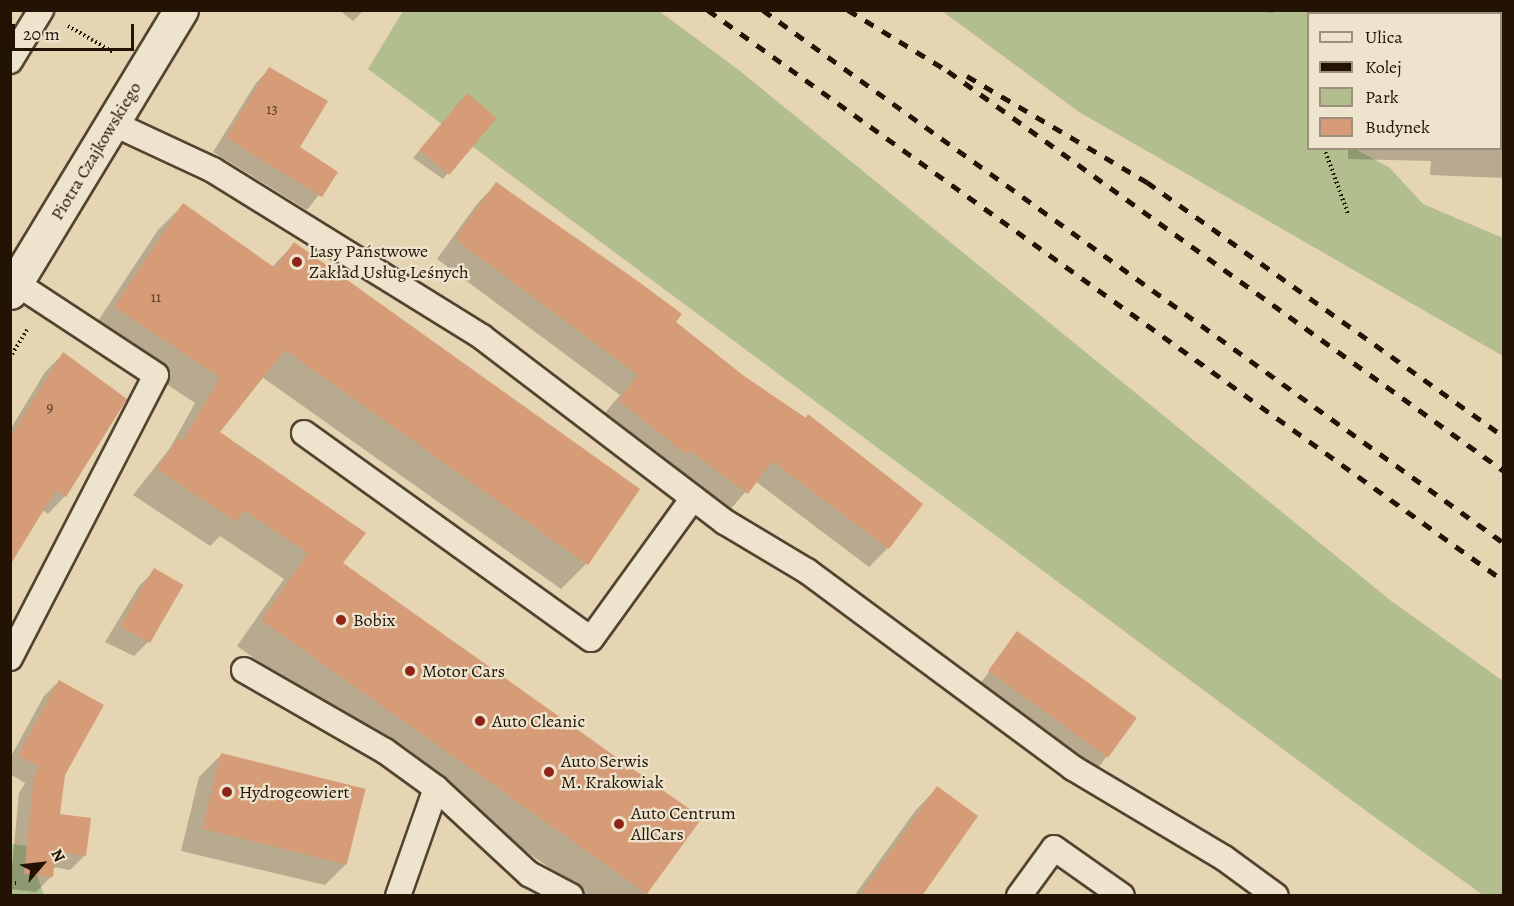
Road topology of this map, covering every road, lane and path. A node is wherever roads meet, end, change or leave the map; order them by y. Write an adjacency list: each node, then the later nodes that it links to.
1 (41, 10): 5 (lane)
2 (181, 10): 6 (street, Piotra Czajkowskiego)
3 (64, 23): 4 (path)
4 (102, 48)
5 (10, 61)
6 (112, 123): 9 (street, Piotra Czajkowskiego); 11 (lane)
7 (1325, 150): 8 (path)
8 (1348, 214)
9 (13, 288): 12 (lane)
10 (304, 433): 11 (lane)
11 (693, 498): 21 (lane)
12 (10, 658)
13 (244, 670): 14 (lane)
14 (436, 788): 17 (lane); 18 (lane)
15 (10, 883): 16 (path)
16 (18, 883)
17 (398, 896)
18 (571, 896)
19 (1019, 896): 20 (lane)
20 (1122, 896)
21 (1276, 896)

